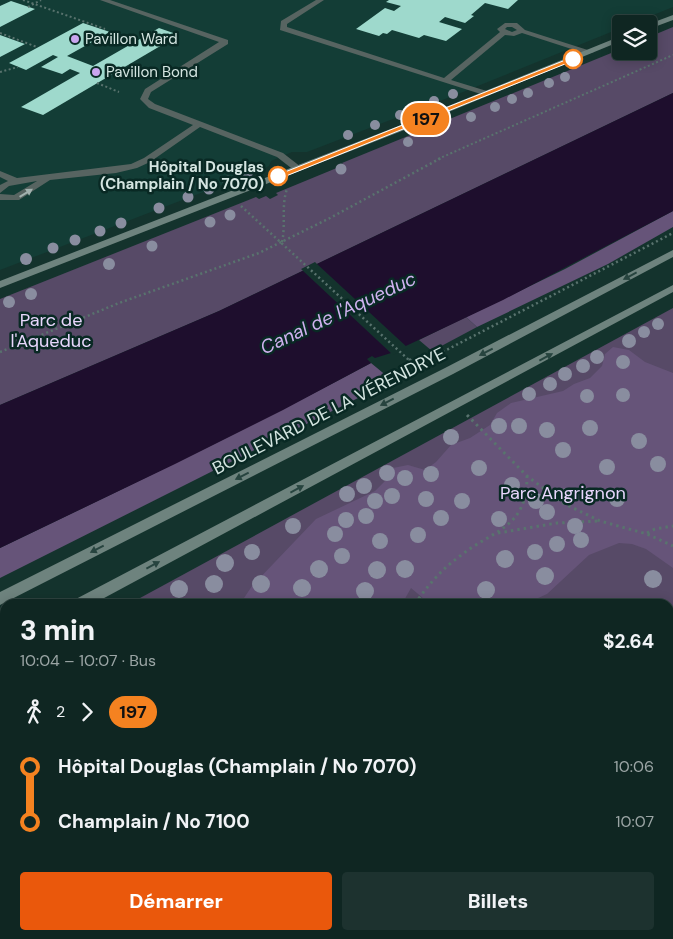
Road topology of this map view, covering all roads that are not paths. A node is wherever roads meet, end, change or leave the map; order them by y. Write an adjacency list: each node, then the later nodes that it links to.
1 (103, 0): 9 (lane)
2 (320, 0): 7 (lane)
3 (673, 17): 4 (main road)
4 (657, 24)
5 (612, 42): 6 (main road)
6 (590, 52): 7 (lane); 8 (main road)
7 (445, 81): 8 (lane)
8 (487, 94): 10 (main road)
9 (199, 124): 10 (lane); 12 (lane)
10 (298, 169): 17 (main road)
11 (0, 174): 13 (lane)
12 (48, 178): 13 (lane); 15 (lane, one-way to 12)
13 (16, 181): 14 (lane)
14 (0, 190)
15 (0, 197)
16 (673, 253): 19 (main road, BOULEVARD DE LA VÉRENDRYE, one-way to 19)
17 (0, 285)
18 (673, 288): 20 (main road, one-way to 18)
19 (0, 598)
20 (88, 599)

